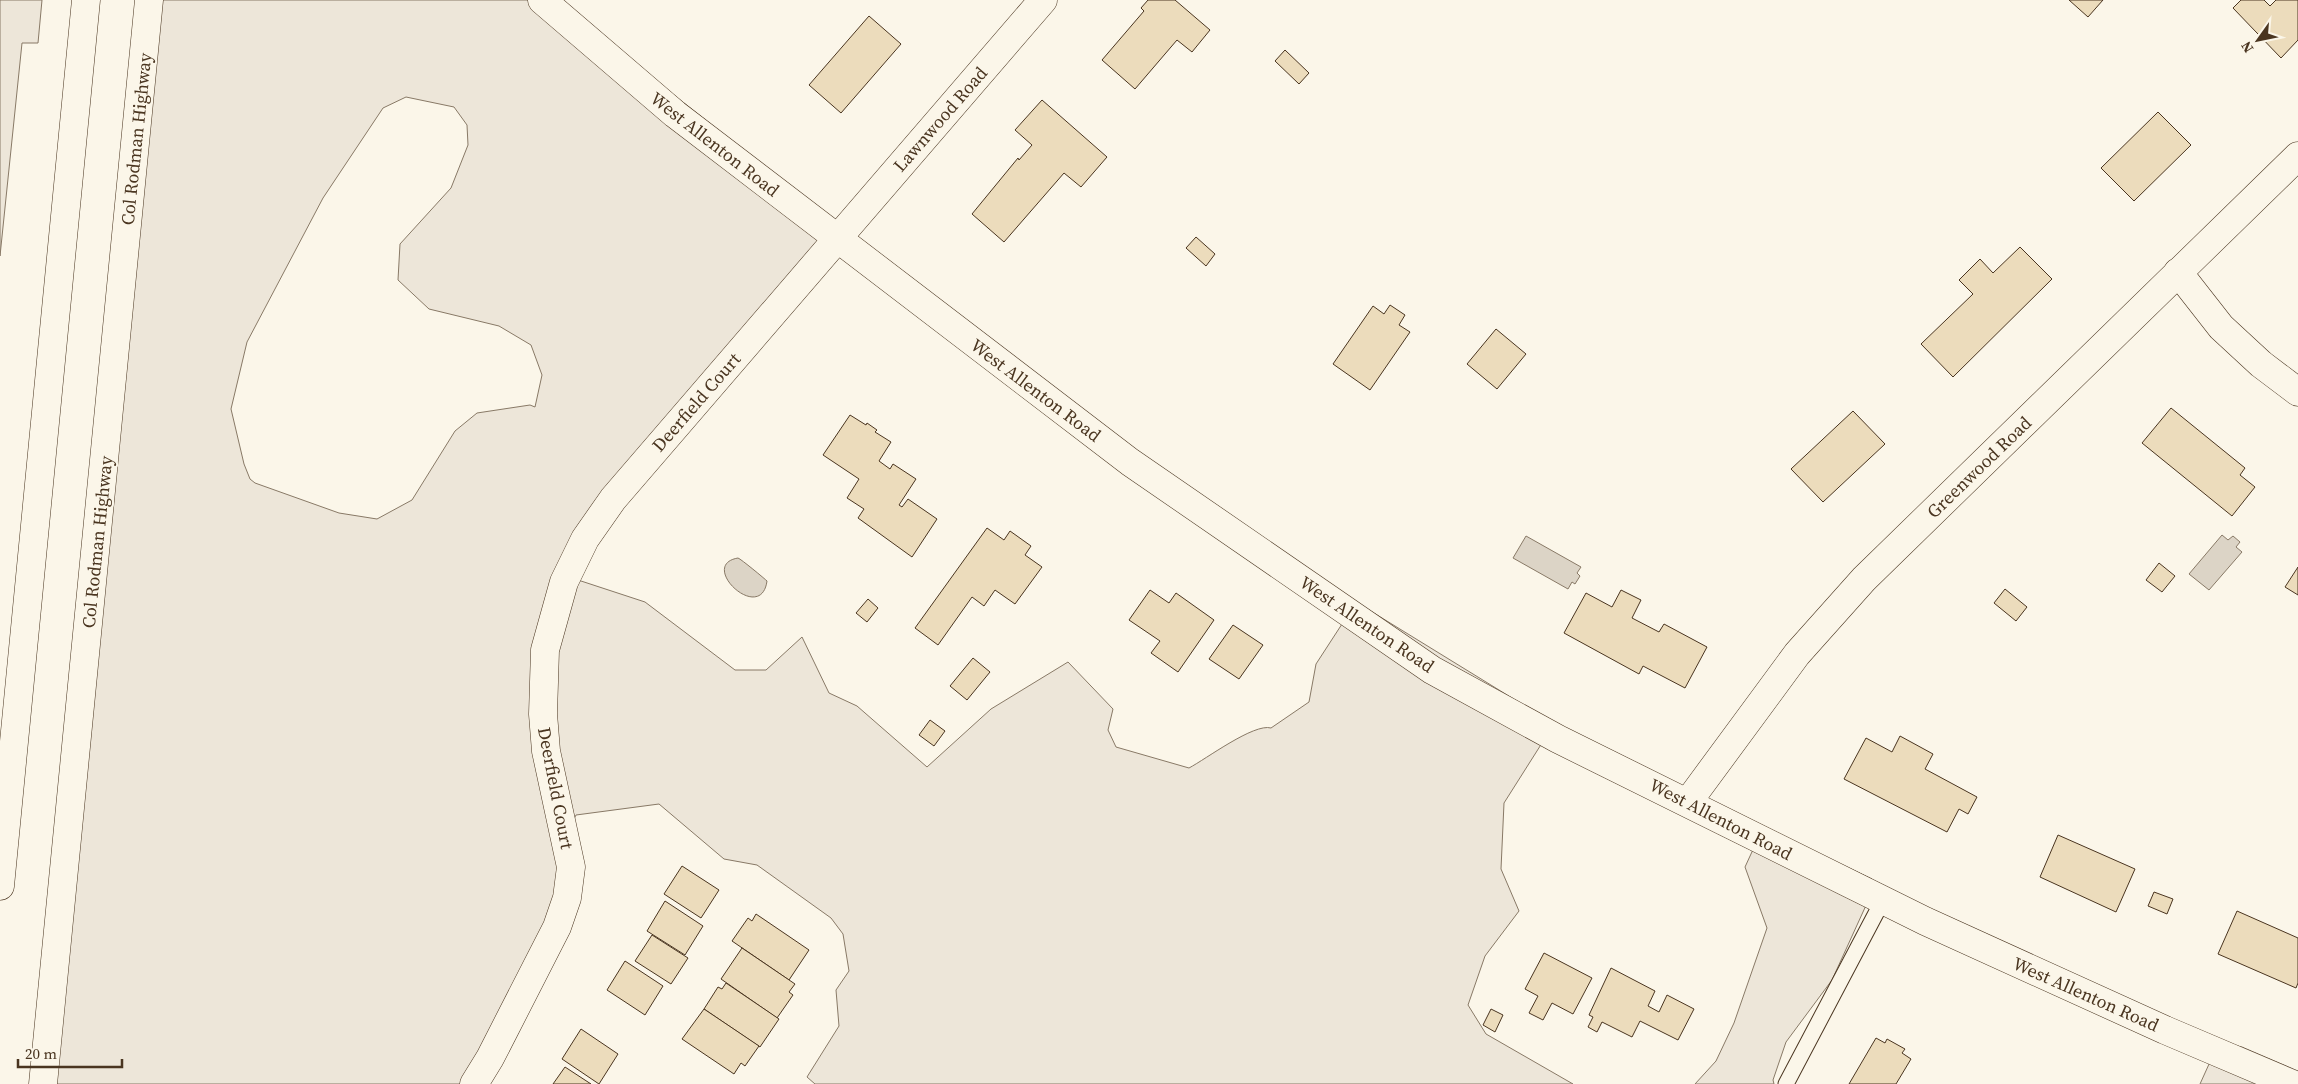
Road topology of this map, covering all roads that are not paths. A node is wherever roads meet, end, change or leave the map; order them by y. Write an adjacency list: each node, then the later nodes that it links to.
1 (86, 0): 10 (main road)
2 (150, 0): 13 (main road, Col Rodman Highway)
3 (542, 0): 6 (main road, West Allenton Road)
4 (1043, 0): 6 (main road, Lawnwood Road)
5 (2298, 156): 7 (main road, Greenwood Road)
6 (836, 238): 9 (main road, West Allenton Road); 14 (main road, Deerfield Court)
7 (2178, 272): 8 (main road); 9 (main road, Greenwood Road)
8 (2298, 392)
9 (1688, 802): 11 (main road, West Allenton Road)
10 (0, 886)
11 (1883, 900): 12 (main road, West Allenton Road); 15 (lane)
12 (2261, 1078): 16 (main road, West Allenton Road)
13 (43, 1084)
14 (474, 1084)
15 (1786, 1084)
16 (2292, 1084)

